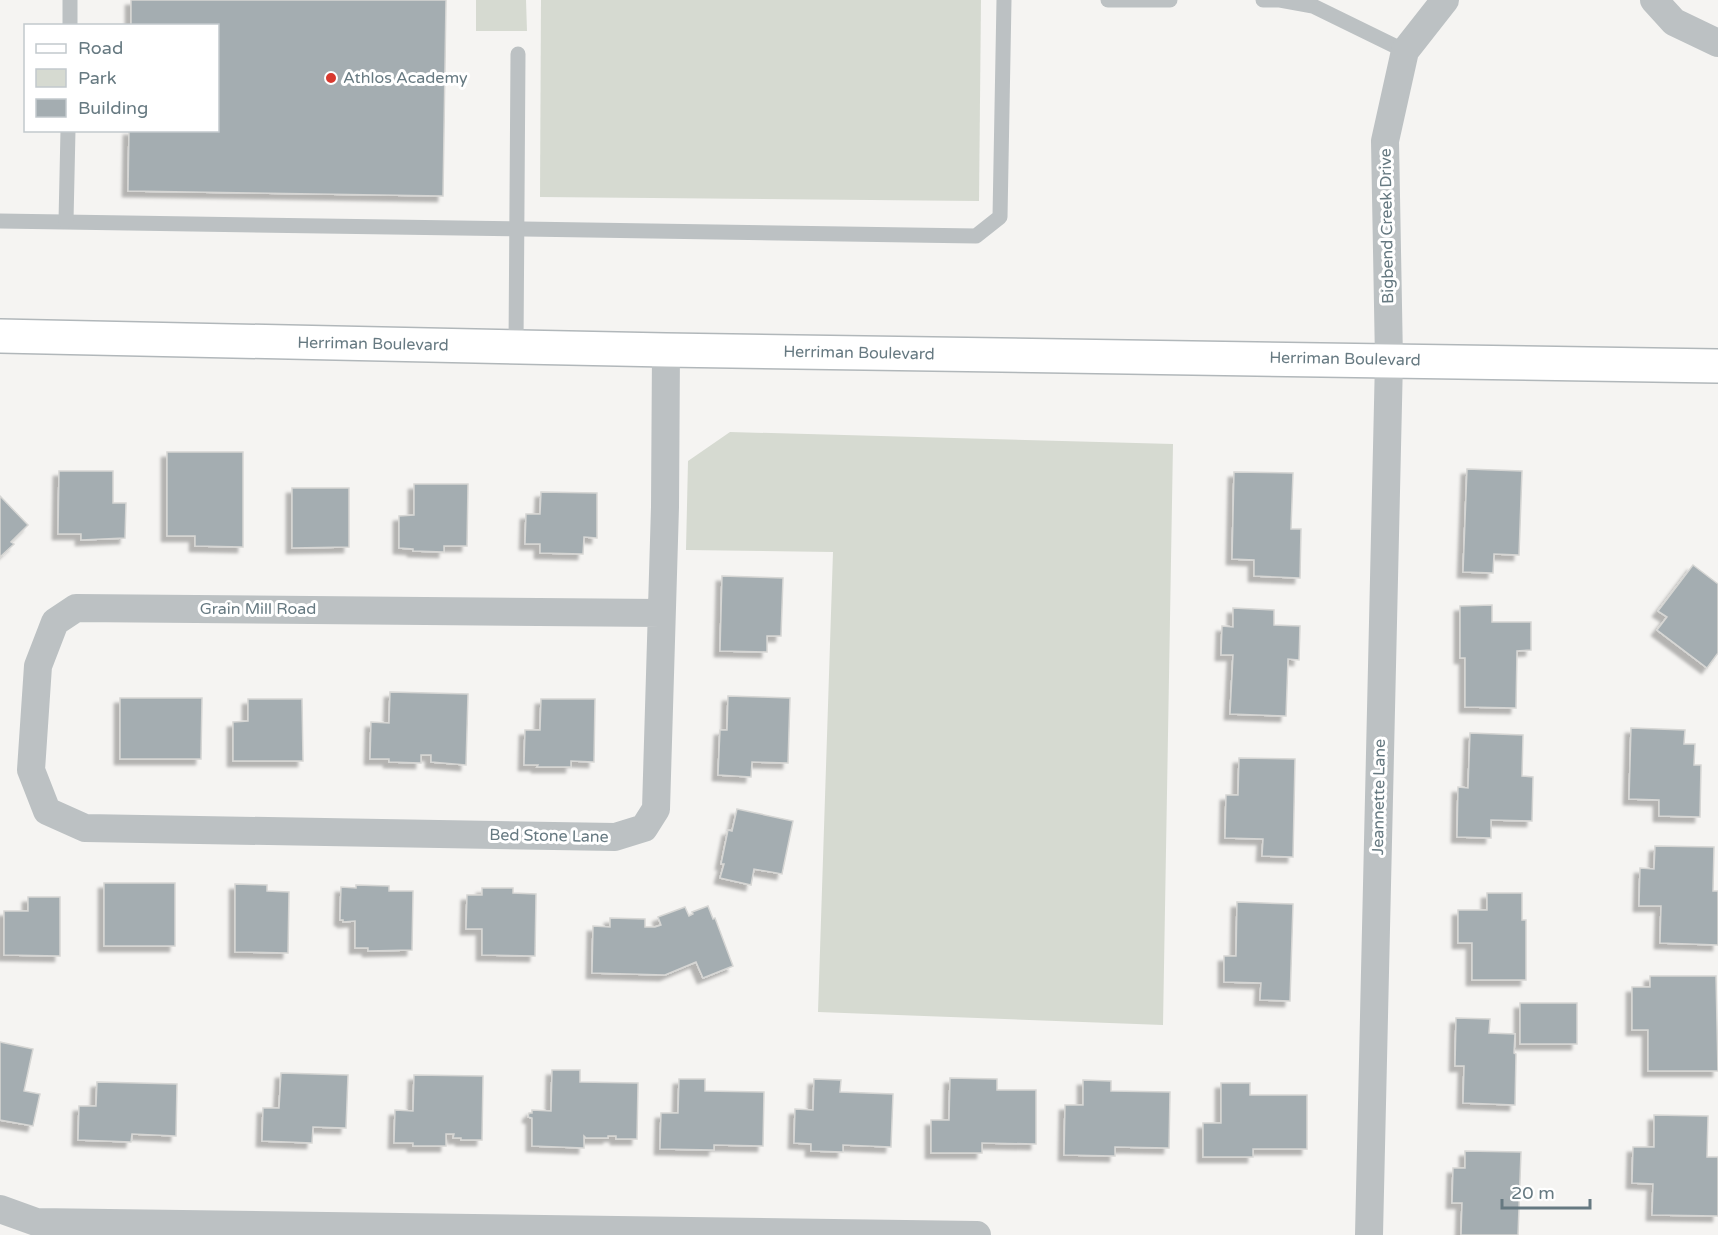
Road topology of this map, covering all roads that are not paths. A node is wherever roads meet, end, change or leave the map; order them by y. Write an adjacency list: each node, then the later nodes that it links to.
1 (70, 0): 8 (lane)
2 (1004, 0): 15 (lane)
3 (1108, 0): 4 (lane)
4 (1170, 0)
5 (1263, 0): 10 (lane)
6 (1445, 0): 10 (street, Bigbend Creek Drive)
7 (1654, 0): 9 (street)
8 (70, 24)
9 (1718, 43)
10 (1405, 51): 19 (street, Bigbend Creek Drive)
11 (518, 54): 15 (lane)
12 (68, 132): 14 (lane)
13 (0, 220): 14 (lane)
14 (66, 221): 15 (lane)
15 (516, 229): 17 (lane)
16 (0, 336): 17 (main road, Herriman Boulevard)
17 (516, 347): 18 (main road, Herriman Boulevard)
18 (666, 350): 19 (main road, Herriman Boulevard); 21 (street, Bed Stone Lane)
19 (1389, 360): 20 (main road, Herriman Boulevard); 26 (street, Jeannette Lane)
20 (1718, 366)
21 (661, 613): 22 (street, Grain Mill Road); 22 (street, Bed Stone Lane)
22 (47, 811)
23 (0, 1209): 24 (street)
24 (730, 1233): 25 (street)
25 (977, 1235)
26 (1369, 1235)

